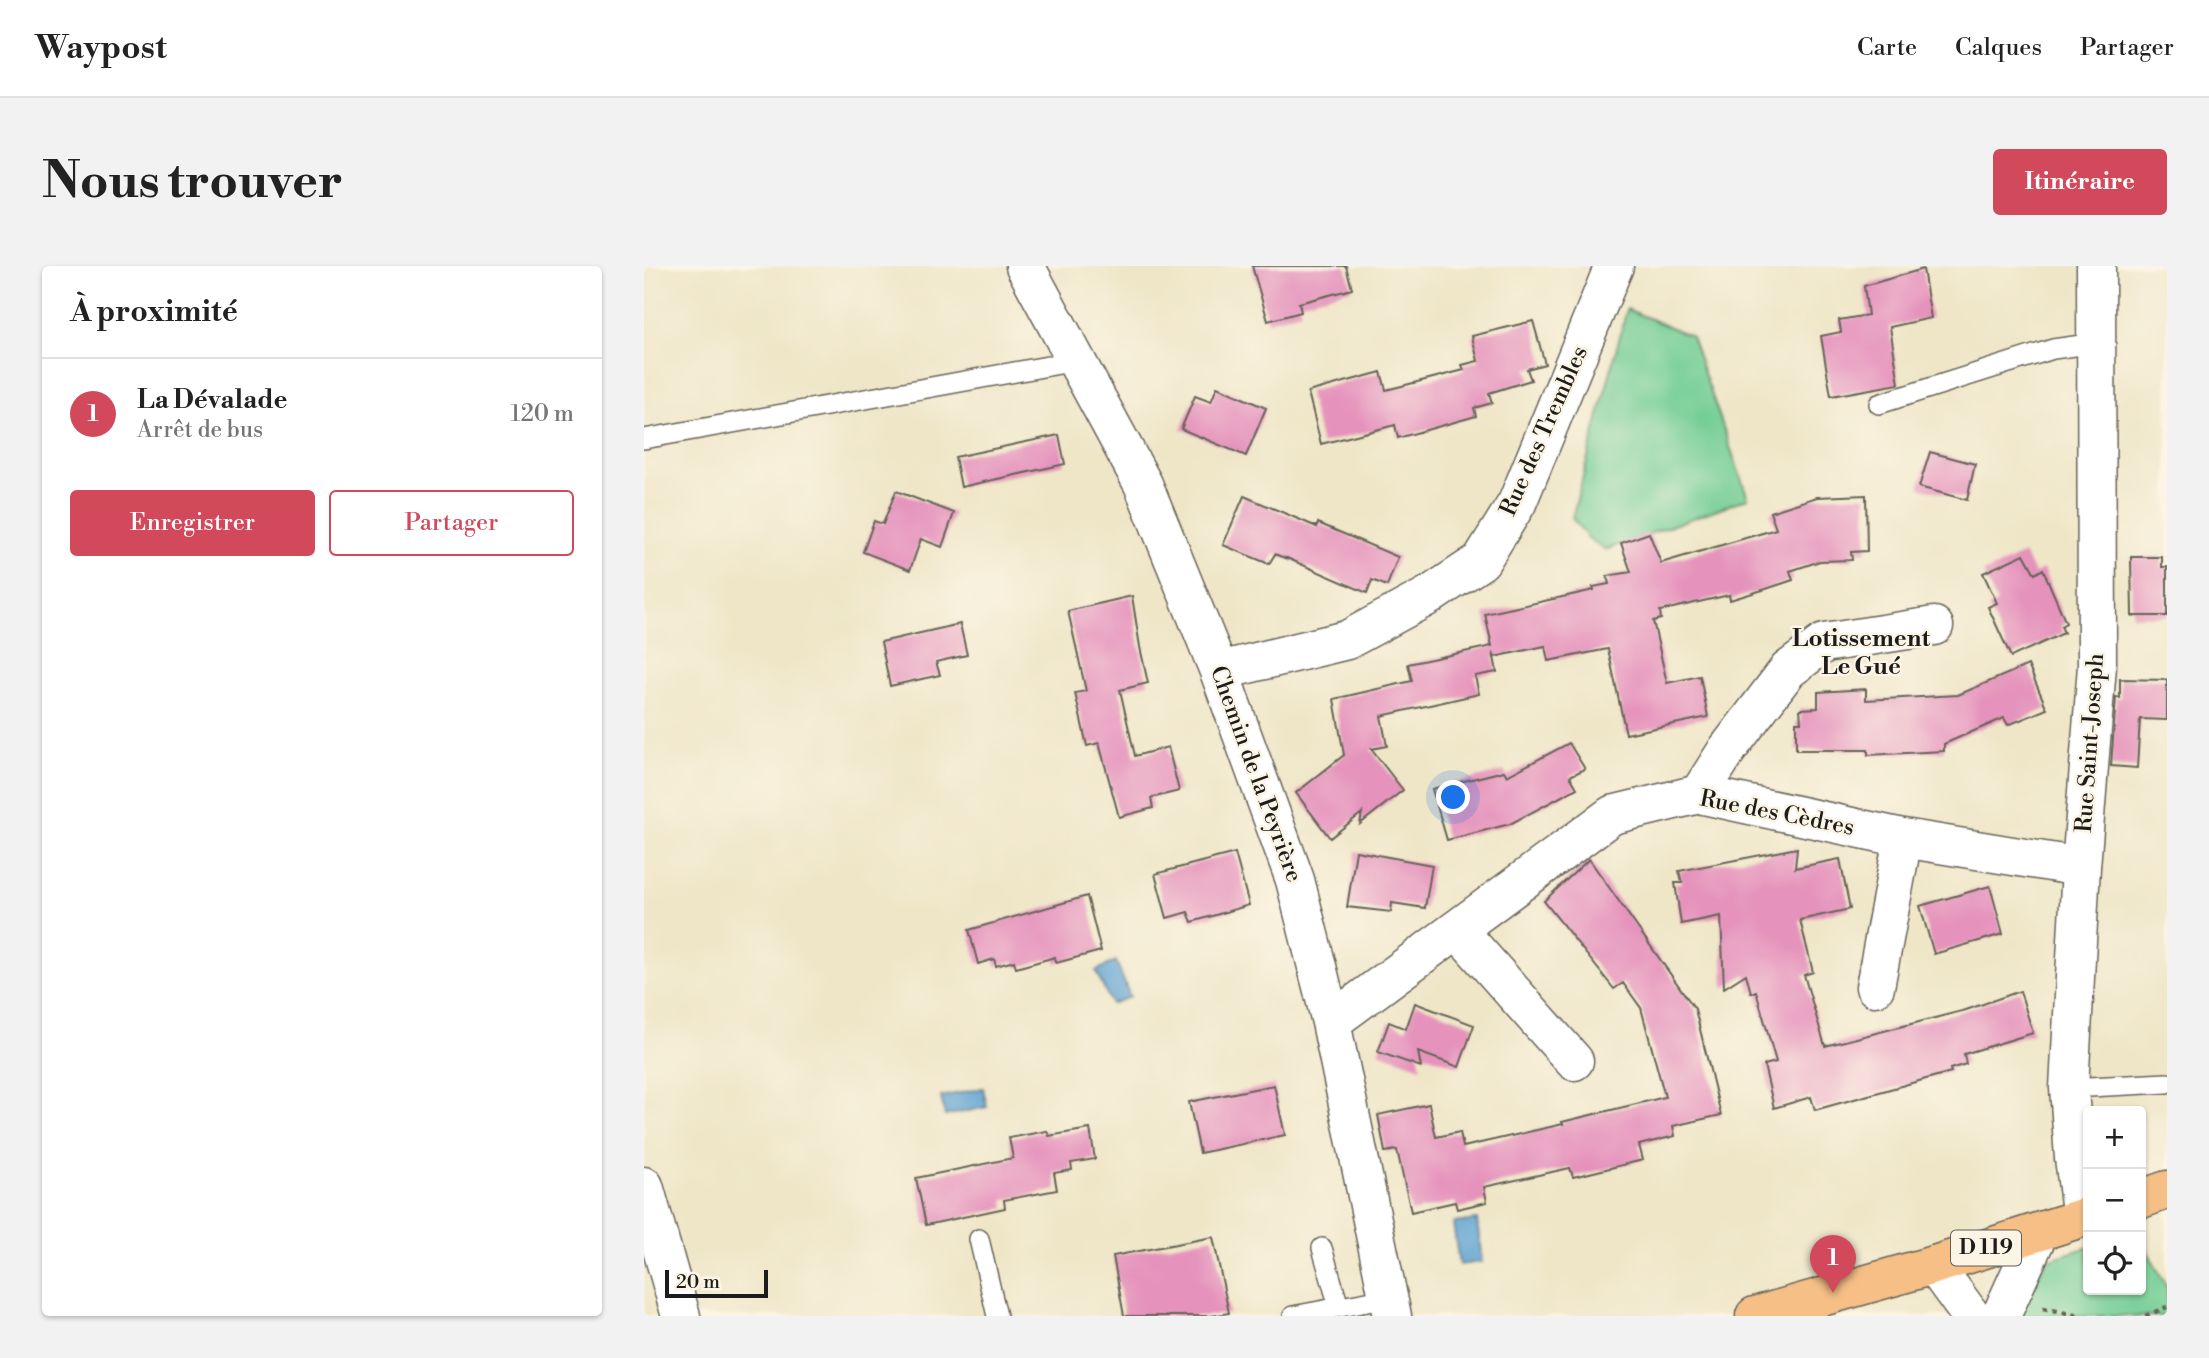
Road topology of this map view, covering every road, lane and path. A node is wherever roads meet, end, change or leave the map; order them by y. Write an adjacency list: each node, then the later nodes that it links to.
1 (1024, 266): 5 (street, Chemin de la Peyrière)
2 (1614, 266): 9 (street, Rue des Trembles)
3 (2096, 266): 4 (street, Rue Saint-Joseph)
4 (2096, 343): 6 (lane); 12 (street, Rue Saint-Joseph)
5 (1076, 361): 7 (lane); 9 (street, Chemin de la Peyrière)
6 (1879, 404)
7 (644, 439)
8 (1934, 626): 10 (street)
9 (1219, 671): 15 (street, Chemin de la Peyrière)
10 (1699, 794): 11 (street, Rue des Cèdres); 13 (street, Rue des Cèdres)
11 (1903, 838): 12 (street, Rue des Cèdres); 14 (street)
12 (2081, 867): 18 (street, Rue Saint-Joseph)
13 (1457, 929): 15 (street, Rue des Cèdres); 16 (street)
14 (1875, 987)
15 (1331, 1022): 29 (street, Chemin de la Peyrière)
16 (1574, 1061)
17 (2167, 1083): 18 (lane)
18 (2069, 1088): 22 (street, Rue Saint-Joseph)
19 (644, 1186): 31 (street)
20 (2167, 1190): 21 (main road)
21 (2146, 1197)
22 (2083, 1206)
23 (2083, 1218): 24 (main road, D 119)
24 (2039, 1231): 27 (main road, D 119); 36 (street)
25 (979, 1238): 32 (lane)
26 (1322, 1248): 28 (lane)
27 (1934, 1265): 34 (main road, D 119); 35 (street)
28 (1339, 1307): 29 (lane); 33 (lane)
29 (1390, 1307)
30 (2167, 1307): 37 (path)
31 (681, 1316)
32 (997, 1316)
33 (1293, 1316)
34 (1755, 1316)
35 (1972, 1316)
36 (2001, 1316)
37 (2145, 1316)

